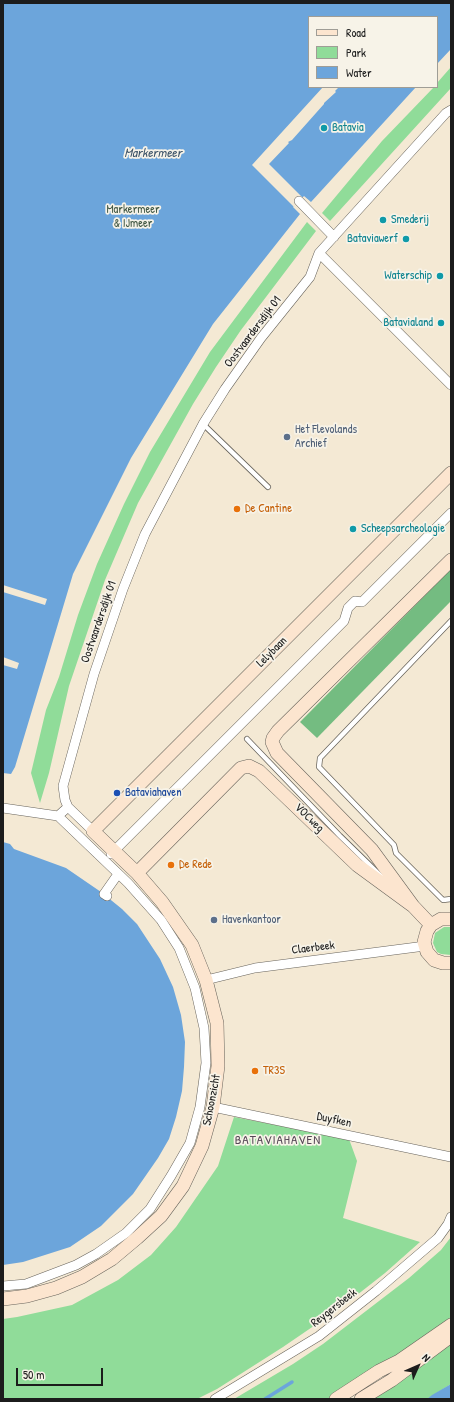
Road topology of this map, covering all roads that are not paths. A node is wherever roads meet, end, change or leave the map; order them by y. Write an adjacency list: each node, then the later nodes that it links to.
1 (451, 110): 3 (street, Oostvaardersdijk 01)
2 (299, 201): 3 (street)
3 (334, 237): 4 (street, Oostvaardersdijk 01)
4 (319, 253): 5 (street); 6 (street, Oostvaardersdijk 01)
5 (451, 385)
6 (203, 424): 8 (lane); 13 (street, Oostvaardersdijk 01)
7 (451, 473): 16 (street, Lelybaan)
8 (268, 487)
9 (451, 513): 17 (street)
10 (451, 560): 19 (street, VOCweg)
11 (451, 621): 23 (lane)
12 (247, 739): 19 (lane)
13 (68, 807): 15 (street); 16 (street)
14 (3, 808): 15 (street)
15 (58, 816): 18 (street)
16 (93, 831): 17 (street, Schoonzicht)
17 (114, 851): 18 (street); 20 (street, Schoonzicht)
18 (105, 861): 21 (street)
19 (372, 866): 20 (street, VOCweg); 25 (street, VOCweg)
20 (137, 873): 28 (street, Schoonzicht)
21 (118, 874): 22 (street); 32 (street)
22 (104, 894)
23 (451, 899)
24 (451, 919): 25 (street)
25 (431, 925): 26 (street)
26 (425, 946): 27 (street); 28 (street, Claerbeek)
27 (451, 963)
28 (206, 980): 29 (street, Schoonzicht)
29 (213, 1107): 30 (street, Duyfken); 33 (street, Schoonzicht)
30 (451, 1157)
31 (451, 1217): 36 (street, Reygersbeek)
32 (3, 1286)
33 (3, 1299)
34 (451, 1325): 37 (street)
35 (451, 1336): 38 (street)
36 (215, 1399)
37 (336, 1399)
38 (361, 1399)

